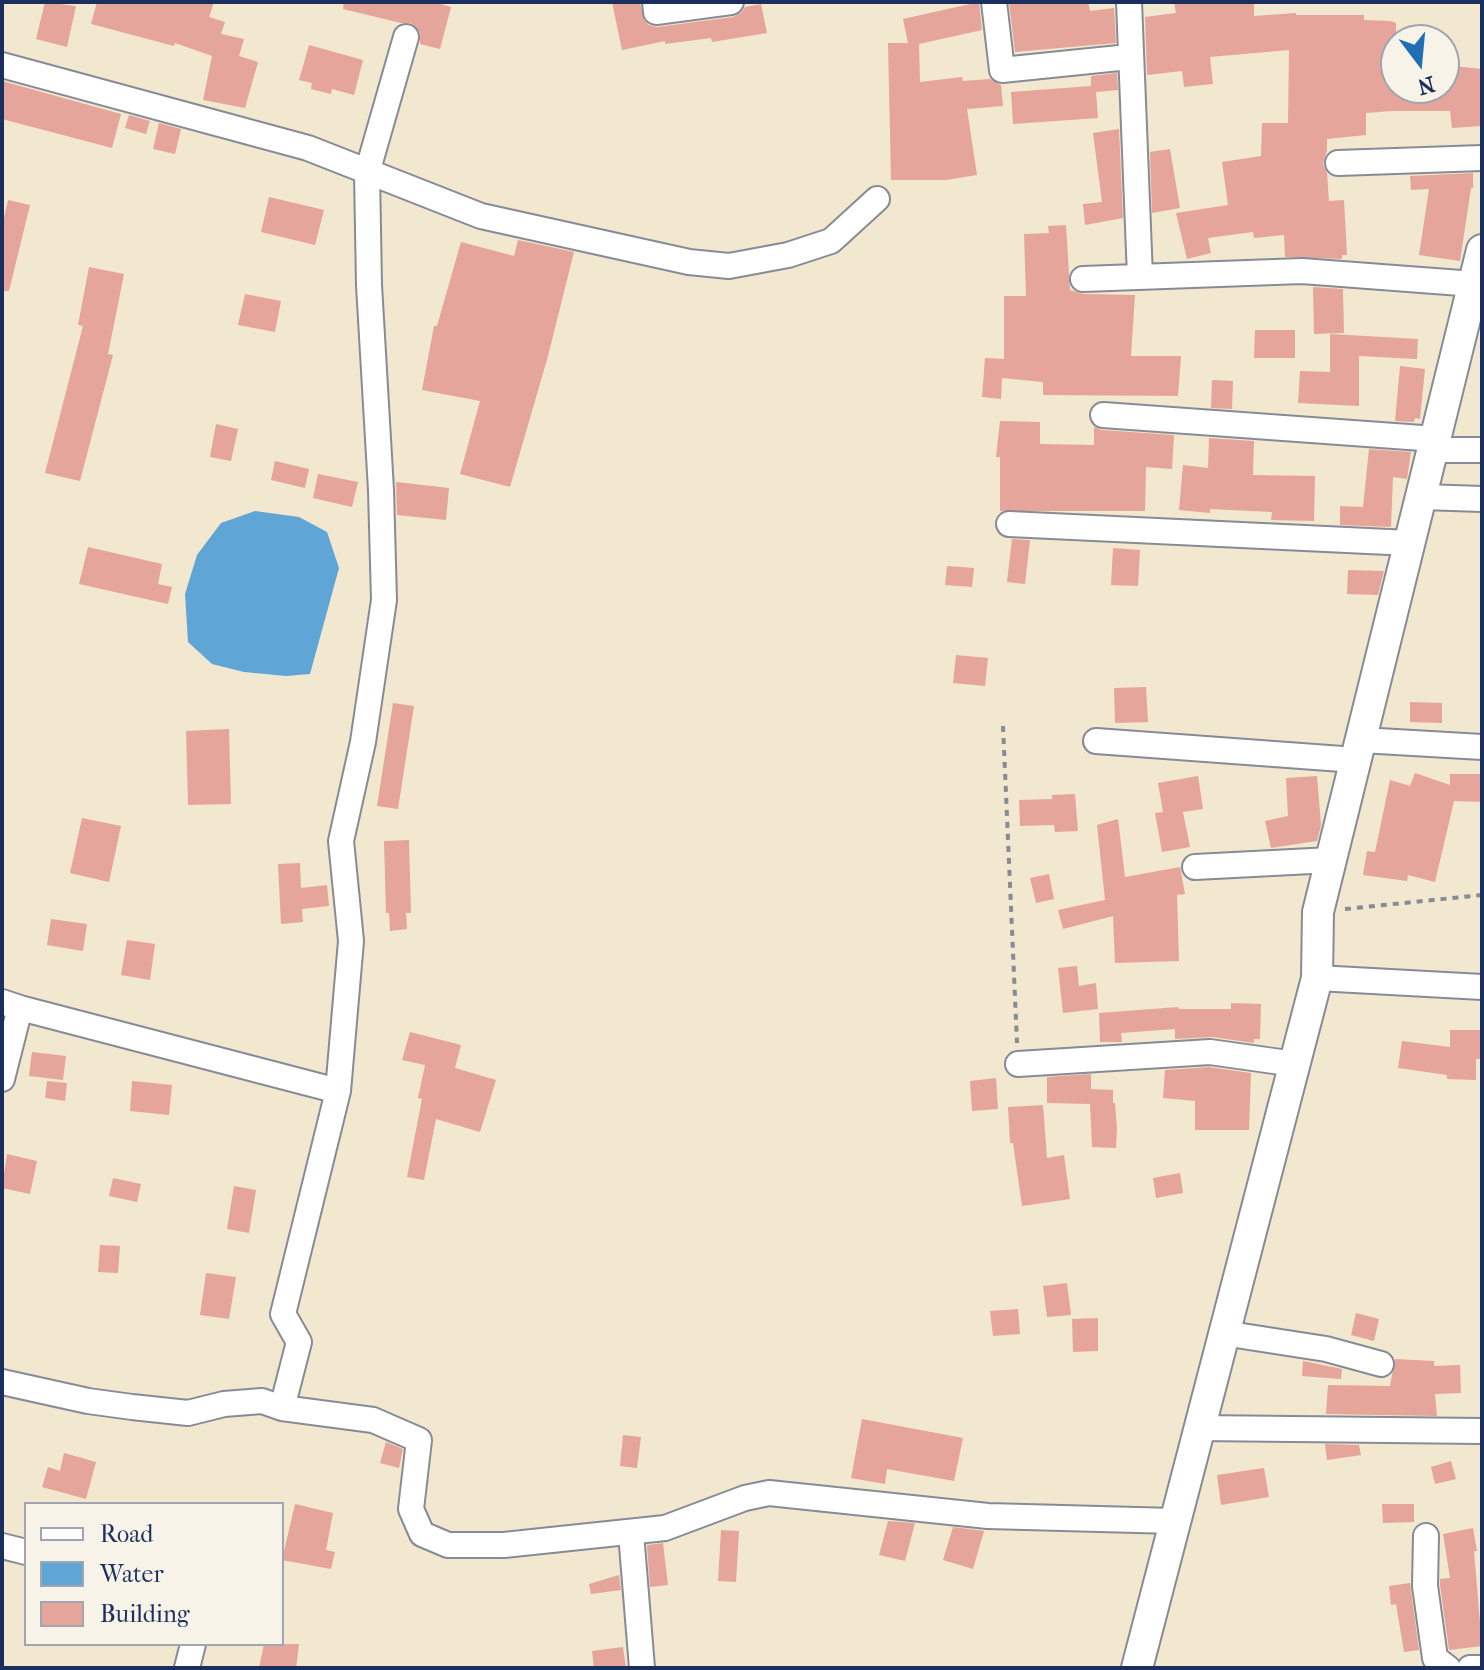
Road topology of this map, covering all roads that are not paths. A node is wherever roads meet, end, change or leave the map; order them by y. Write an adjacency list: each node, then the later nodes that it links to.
1 (655, 2): 2 (street)
2 (731, 2)
3 (994, 2): 6 (street)
4 (1129, 2): 6 (street)
5 (406, 37): 10 (street)
6 (1129, 57): 13 (street)
7 (2, 65): 10 (street)
8 (1482, 158): 9 (street)
9 (1338, 163)
10 (367, 173): 11 (street); 34 (street)
11 (877, 199)
12 (1482, 250): 15 (street)
13 (1140, 277): 14 (street); 15 (street)
14 (1083, 279)
15 (1474, 284): 17 (street)
16 (1103, 415): 17 (street)
17 (1435, 444): 18 (street); 19 (street)
18 (1482, 450)
19 (1422, 497): 20 (street); 22 (street)
20 (1482, 499)
21 (1009, 524): 22 (street)
22 (1410, 543): 25 (street)
23 (1096, 741): 25 (street)
24 (1482, 747): 25 (street)
25 (1358, 750): 26 (street)
26 (1331, 860): 27 (street); 28 (street)
27 (1195, 867)
28 (1317, 978): 29 (street); 32 (street)
29 (1482, 987)
30 (11, 1005): 33 (street); 34 (street)
31 (1018, 1064): 32 (street)
32 (1295, 1064): 35 (street)
33 (2, 1079)
34 (338, 1091): 38 (street)
35 (1223, 1333): 36 (street); 39 (street)
36 (1381, 1364)
37 (2, 1382): 38 (street)
38 (282, 1408): 42 (street)
39 (1198, 1428): 40 (street); 41 (street)
40 (1482, 1431)
41 (1174, 1521): 42 (street); 49 (street)
42 (631, 1533): 48 (street)
43 (1426, 1536): 50 (street)
44 (2, 1546): 45 (street)
45 (24, 1552)
46 (192, 1646): 47 (street)
47 (187, 1668)
48 (642, 1668)
49 (1137, 1668)
50 (1448, 1668)
51 (1470, 1668): 52 (street)
52 (1482, 1668)

